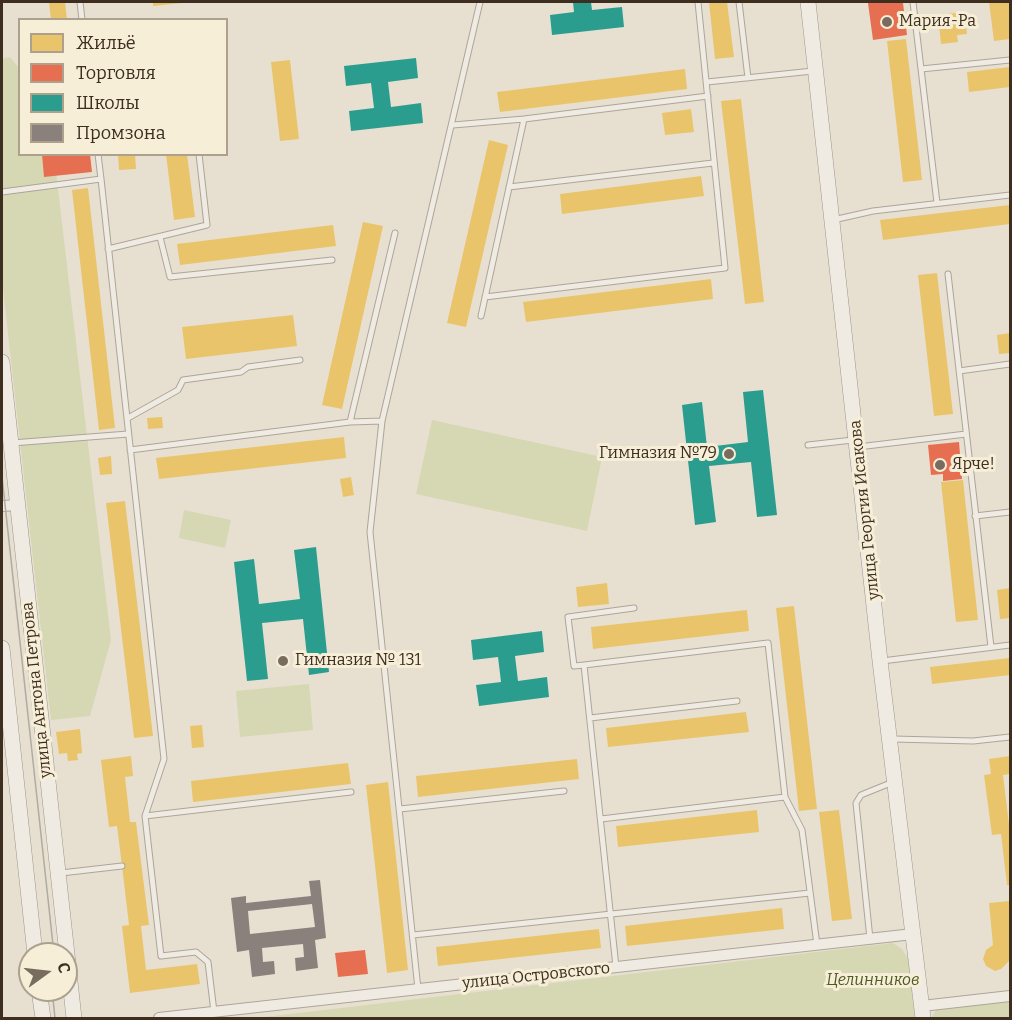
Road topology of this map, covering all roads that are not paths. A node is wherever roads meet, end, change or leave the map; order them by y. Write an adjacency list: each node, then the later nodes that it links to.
1 (80, 2): 7 (lane)
2 (480, 2): 15 (lane)
3 (698, 2): 12 (lane)
4 (739, 2): 11 (lane)
5 (809, 2): 10 (street, улица Георгия Исакова)
6 (913, 2): 9 (lane)
7 (82, 18)
8 (1011, 60): 9 (lane)
9 (921, 69): 23 (lane)
10 (816, 71): 11 (lane); 24 (street, улица Георгия Исакова)
11 (748, 78): 12 (lane)
12 (707, 82): 13 (lane)
13 (708, 96): 14 (lane); 18 (lane)
14 (524, 119): 15 (lane); 20 (lane)
15 (453, 124): 37 (lane)
16 (98, 156): 19 (lane)
17 (199, 156): 26 (lane)
18 (713, 163): 20 (lane); 30 (lane)
19 (101, 179): 21 (lane); 27 (lane)
20 (509, 187): 30 (lane)
21 (2, 192)
22 (1011, 195): 23 (lane)
23 (938, 203): 24 (lane)
24 (833, 220): 42 (street, улица Георгия Исакова)
25 (395, 233): 38 (lane)
26 (160, 237): 27 (lane); 28 (lane)
27 (108, 249): 36 (lane)
28 (332, 260)
29 (948, 274): 35 (lane)
30 (485, 297): 31 (lane)
31 (481, 316)
32 (300, 360): 36 (lane)
33 (2, 362): 41 (street, улица Антона Петрова)
34 (1011, 364): 35 (lane)
35 (959, 371): 39 (lane)
36 (128, 418): 40 (lane)
37 (382, 421): 38 (lane); 49 (lane)
38 (350, 422): 44 (lane)
39 (966, 434): 42 (lane); 48 (lane)
40 (128, 435): 41 (lane); 44 (lane)
41 (11, 443): 45 (street, улица Антона Петрова)
42 (858, 443): 43 (lane); 55 (street, улица Георгия Исакова)
43 (808, 445)
44 (129, 450): 66 (lane)
45 (18, 505): 46 (street); 71 (street, улица Антона Петрова)
46 (2, 506)
47 (1011, 512): 48 (lane)
48 (975, 516): 53 (lane)
49 (380, 607): 50 (lane); 65 (lane)
50 (372, 608)
51 (634, 608): 56 (lane)
52 (1011, 645): 53 (lane)
53 (991, 647): 55 (lane)
54 (2, 648): 77 (street, улица Антона Петрова)
55 (880, 661): 60 (street, улица Георгия Исакова)
56 (584, 665): 58 (lane); 64 (lane)
57 (736, 701): 58 (lane)
58 (590, 718): 67 (lane)
59 (1011, 737): 60 (lane)
60 (890, 739): 61 (street, улица Георгия Исакова)
61 (894, 782): 74 (street, улица Георгия Исакова); 76 (lane)
62 (564, 790): 65 (lane)
63 (351, 792): 66 (lane)
64 (785, 796): 67 (lane); 72 (lane)
65 (400, 809): 75 (lane)
66 (145, 816): 68 (lane)
67 (601, 819): 73 (lane)
68 (150, 862): 69 (lane); 83 (lane)
69 (141, 864)
70 (122, 866): 71 (lane)
71 (57, 874): 86 (street, улица Антона Петрова)
72 (810, 893): 73 (lane); 78 (lane)
73 (610, 915): 75 (lane); 79 (lane)
74 (913, 934): 76 (street, улица Островского); 84 (street, улица Георгия Исакова)
75 (413, 935): 80 (lane)
76 (870, 939): 78 (street, улица Островского)
77 (34, 942)
78 (817, 945): 79 (street, улица Островского)
79 (615, 967): 80 (street, улица Островского)
80 (418, 989): 83 (street, улица Островского)
81 (1011, 996): 84 (street)
82 (41, 1002): 85 (street)
83 (214, 1012): 87 (street, улица Островского)
84 (923, 1012)
85 (43, 1018)
86 (74, 1018)
87 (159, 1018)

